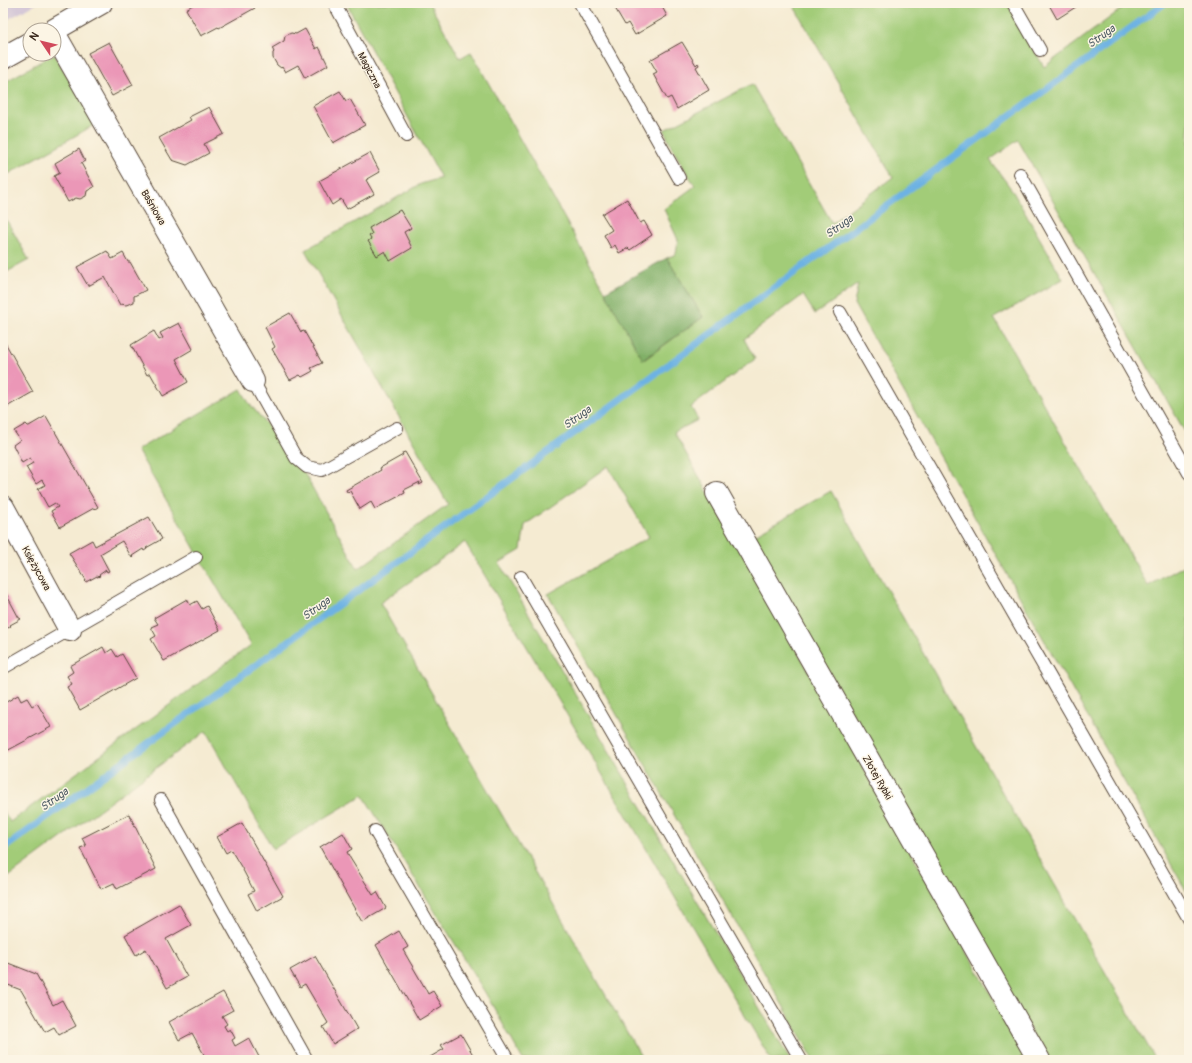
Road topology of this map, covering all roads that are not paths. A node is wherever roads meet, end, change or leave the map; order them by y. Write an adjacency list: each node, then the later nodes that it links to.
1 (101, 3): 5 (street)
2 (334, 3): 10 (lane, Magiczna)
3 (580, 3): 12 (lane)
4 (1013, 3): 8 (lane)
5 (62, 26)
6 (62, 45): 14 (street, Baśniowa)
7 (22, 47): 9 (street)
8 (1040, 50)
9 (3, 58)
10 (406, 136)
11 (1020, 174): 16 (lane)
12 (680, 178)
13 (840, 312): 25 (lane)
14 (253, 381): 15 (lane)
15 (397, 428)
16 (1189, 473)
17 (717, 493): 29 (street, Złotej Rybki)
18 (3, 507): 21 (street, Księżycowa)
19 (196, 557): 21 (lane)
20 (520, 576): 28 (lane)
21 (70, 630): 22 (lane)
22 (3, 668)
23 (161, 800): 26 (lane)
24 (376, 831): 27 (lane)
25 (1189, 919)
26 (307, 1060)
27 (508, 1060)
28 (801, 1060)
29 (1039, 1060)

